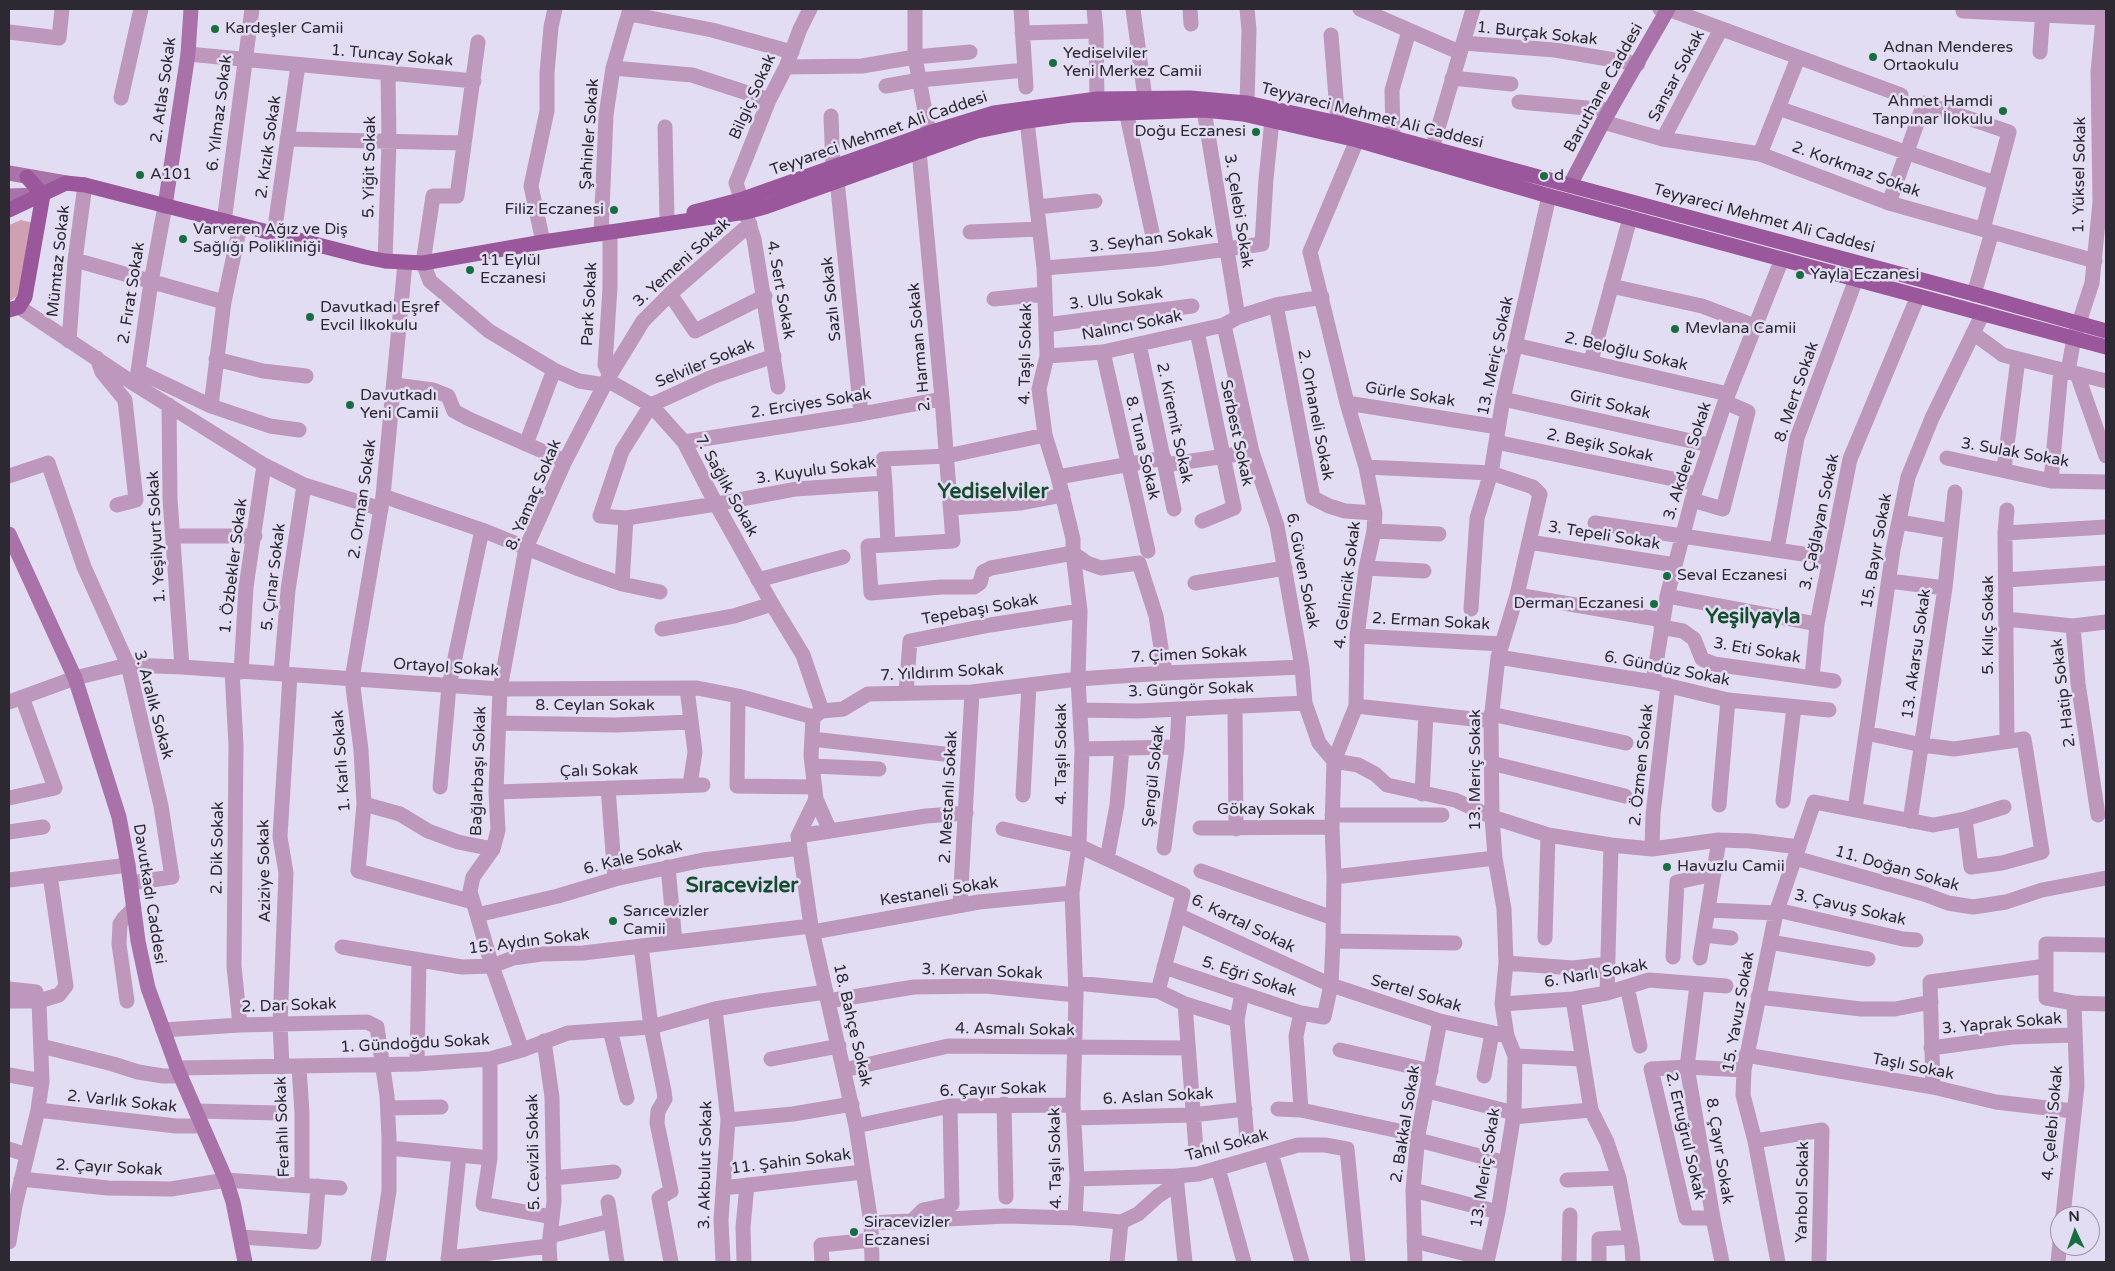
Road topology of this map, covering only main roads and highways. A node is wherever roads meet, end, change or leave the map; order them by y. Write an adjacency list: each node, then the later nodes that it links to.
1 (191, 9): 10 (main road, 2. Atlas Sokak)
2 (1668, 9): 7 (main road, Baruthane Caddesi)
3 (9, 173): 5 (main road)
4 (835, 174): 7 (main road, Teyyareci Mehmet Ali Caddesi); 12 (main road, Teyyareci Mehmet Ali Caddesi); 15 (main road, Teyyareci Mehmet Ali Caddesi)
5 (27, 177): 6 (main road); 8 (main road)
6 (66, 183): 8 (main road); 10 (main road, Teyyareci Mehmet Ali Caddesi)
7 (1570, 185): 15 (main road, Teyyareci Mehmet Ali Caddesi)
8 (43, 195): 9 (main road); 11 (main road); 14 (main road)
9 (9, 196)
10 (165, 206): 13 (main road, Teyyareci Mehmet Ali Caddesi)
11 (9, 210)
12 (745, 212): 13 (main road, Teyyareci Mehmet Ali Caddesi); 13 (main road, Teyyareci Mehmet Ali Caddesi)
13 (628, 230)
14 (14, 308)
15 (2076, 331): 16 (main road, Teyyareci Mehmet Ali Caddesi); 17 (main road, Teyyareci Mehmet Ali Caddesi)
16 (2106, 331)
17 (2106, 347)
18 (9, 534): 19 (main road, Davutkadı Caddesi)
19 (245, 1262)

